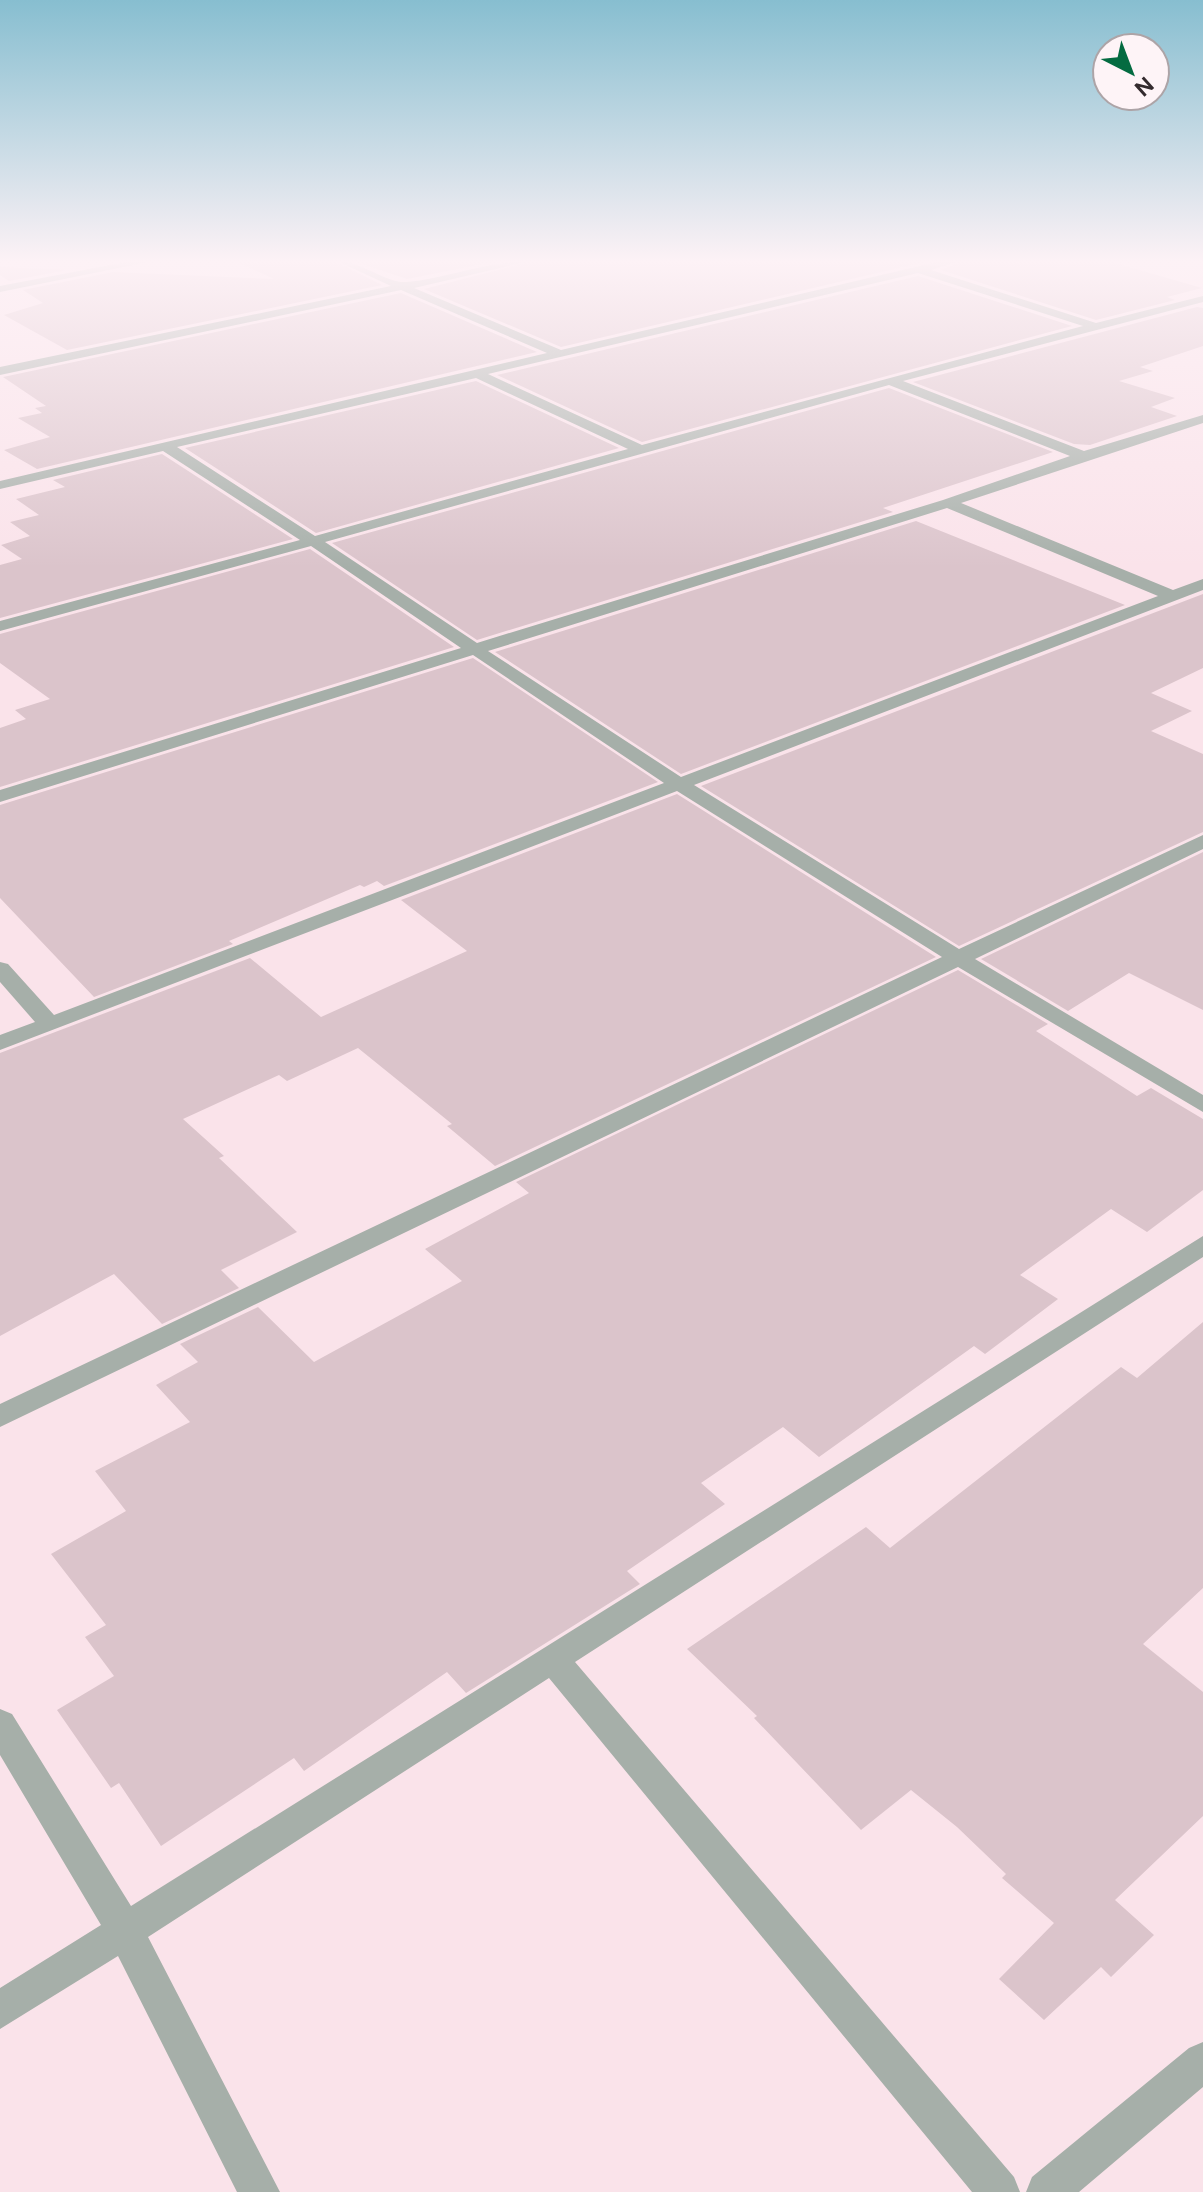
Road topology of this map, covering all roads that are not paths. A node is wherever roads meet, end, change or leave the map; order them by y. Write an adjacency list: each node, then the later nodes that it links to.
1 (36, 363): 4 (street)
2 (529, 363): 5 (street)
3 (960, 363): 6 (street)
4 (0, 371)
5 (480, 375): 8 (street); 9 (street)
6 (893, 382): 9 (street); 10 (street)
7 (1203, 419): 10 (street)
8 (167, 447): 11 (street); 13 (street)
9 (639, 449): 13 (street)
10 (1083, 456): 12 (street)
11 (0, 485)
12 (948, 503): 15 (street); 17 (street)
13 (318, 542): 16 (street); 17 (street)
14 (1203, 584): 15 (street)
15 (1173, 596): 18 (street)
16 (0, 626)
17 (481, 650): 18 (street); 19 (street)
18 (680, 784): 21 (street); 23 (street)
19 (0, 796)
20 (1203, 841): 21 (street)
21 (956, 958): 25 (street); 27 (street)
22 (0, 969): 23 (street)
23 (50, 1024): 24 (street)
24 (0, 1043)
25 (1203, 1105)
26 (1203, 1245): 28 (street)
27 (0, 1416)
28 (552, 1658): 30 (street); 34 (street)
29 (0, 1724): 30 (street)
30 (125, 1931): 31 (street); 33 (street)
31 (0, 2010)
32 (1203, 2062): 35 (street)
33 (259, 2192)
34 (999, 2192)
35 (1047, 2192)

